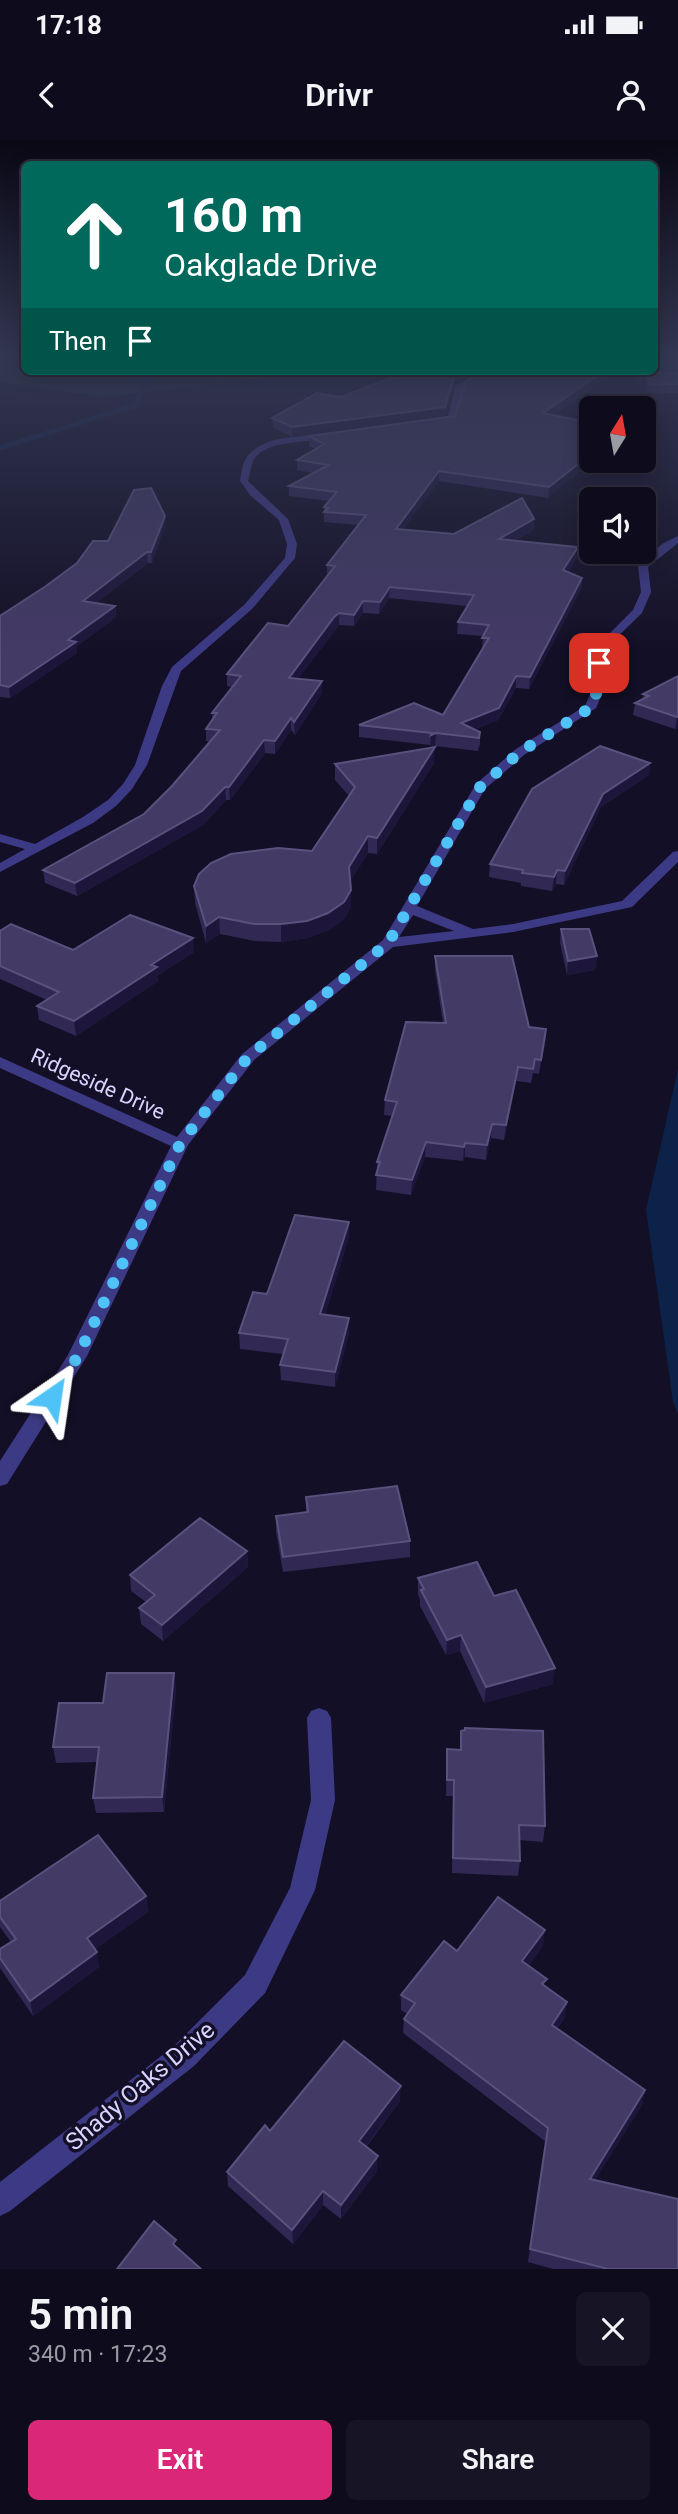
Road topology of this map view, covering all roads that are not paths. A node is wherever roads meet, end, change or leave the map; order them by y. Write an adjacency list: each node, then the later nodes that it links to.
1 (254, 454): 4 (street)
2 (678, 539): 7 (street)
3 (0, 838): 4 (street)
4 (35, 848): 6 (street)
5 (678, 855): 8 (street)
6 (0, 868)
7 (409, 908): 8 (street); 9 (street)
8 (480, 932): 9 (street)
9 (388, 943): 11 (street)
10 (0, 1062): 11 (street, Ridgeside Drive)
11 (180, 1144): 12 (street)
12 (0, 1478)
13 (319, 1718): 14 (street, Shady Oaks Drive)
14 (0, 2201)

